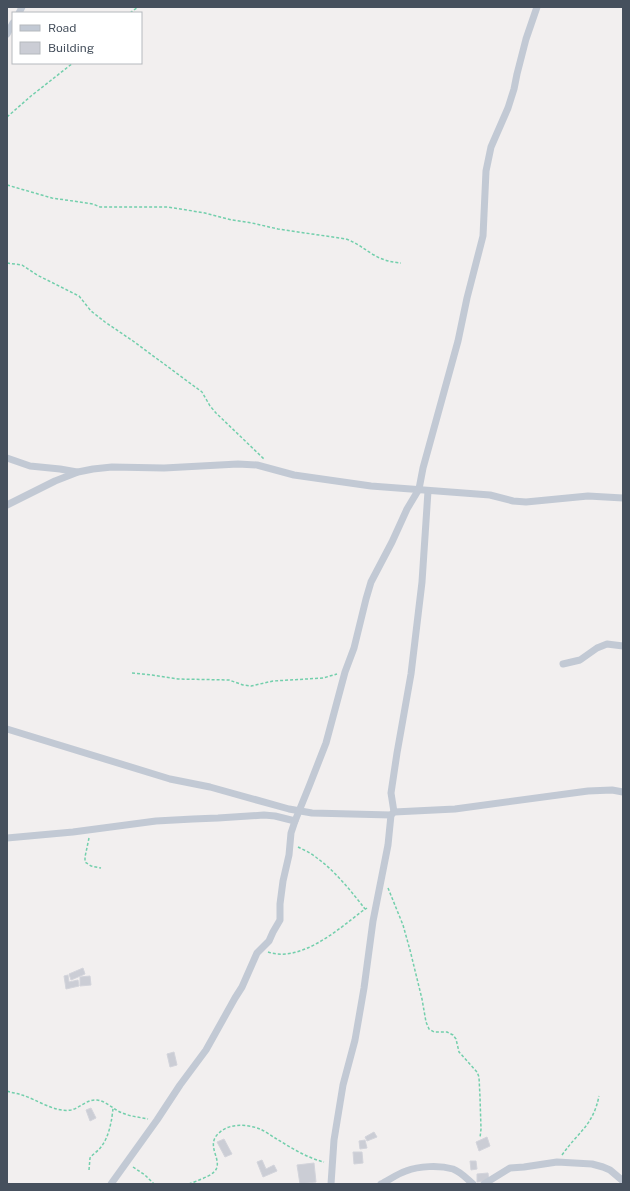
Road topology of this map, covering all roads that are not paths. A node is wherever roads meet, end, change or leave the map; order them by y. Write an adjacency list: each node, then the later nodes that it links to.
1 (537, 7): 6 (street)
2 (12, 25): 3 (street)
3 (7, 34)
4 (7, 458): 5 (street)
5 (78, 472): 6 (street); 9 (street)
6 (419, 490): 7 (street); 14 (street)
7 (428, 491): 8 (street); 15 (street)
8 (623, 498)
9 (7, 506)
10 (623, 646): 11 (street)
11 (563, 664)
12 (7, 729): 14 (street)
13 (623, 792): 15 (street)
14 (299, 811): 15 (street); 16 (street)
15 (392, 814): 20 (street)
16 (295, 821): 17 (street); 19 (street)
17 (7, 838)
18 (623, 1181): 23 (street)
19 (111, 1184)
20 (331, 1184)
21 (381, 1184): 22 (street)
22 (473, 1184)
23 (484, 1184)

